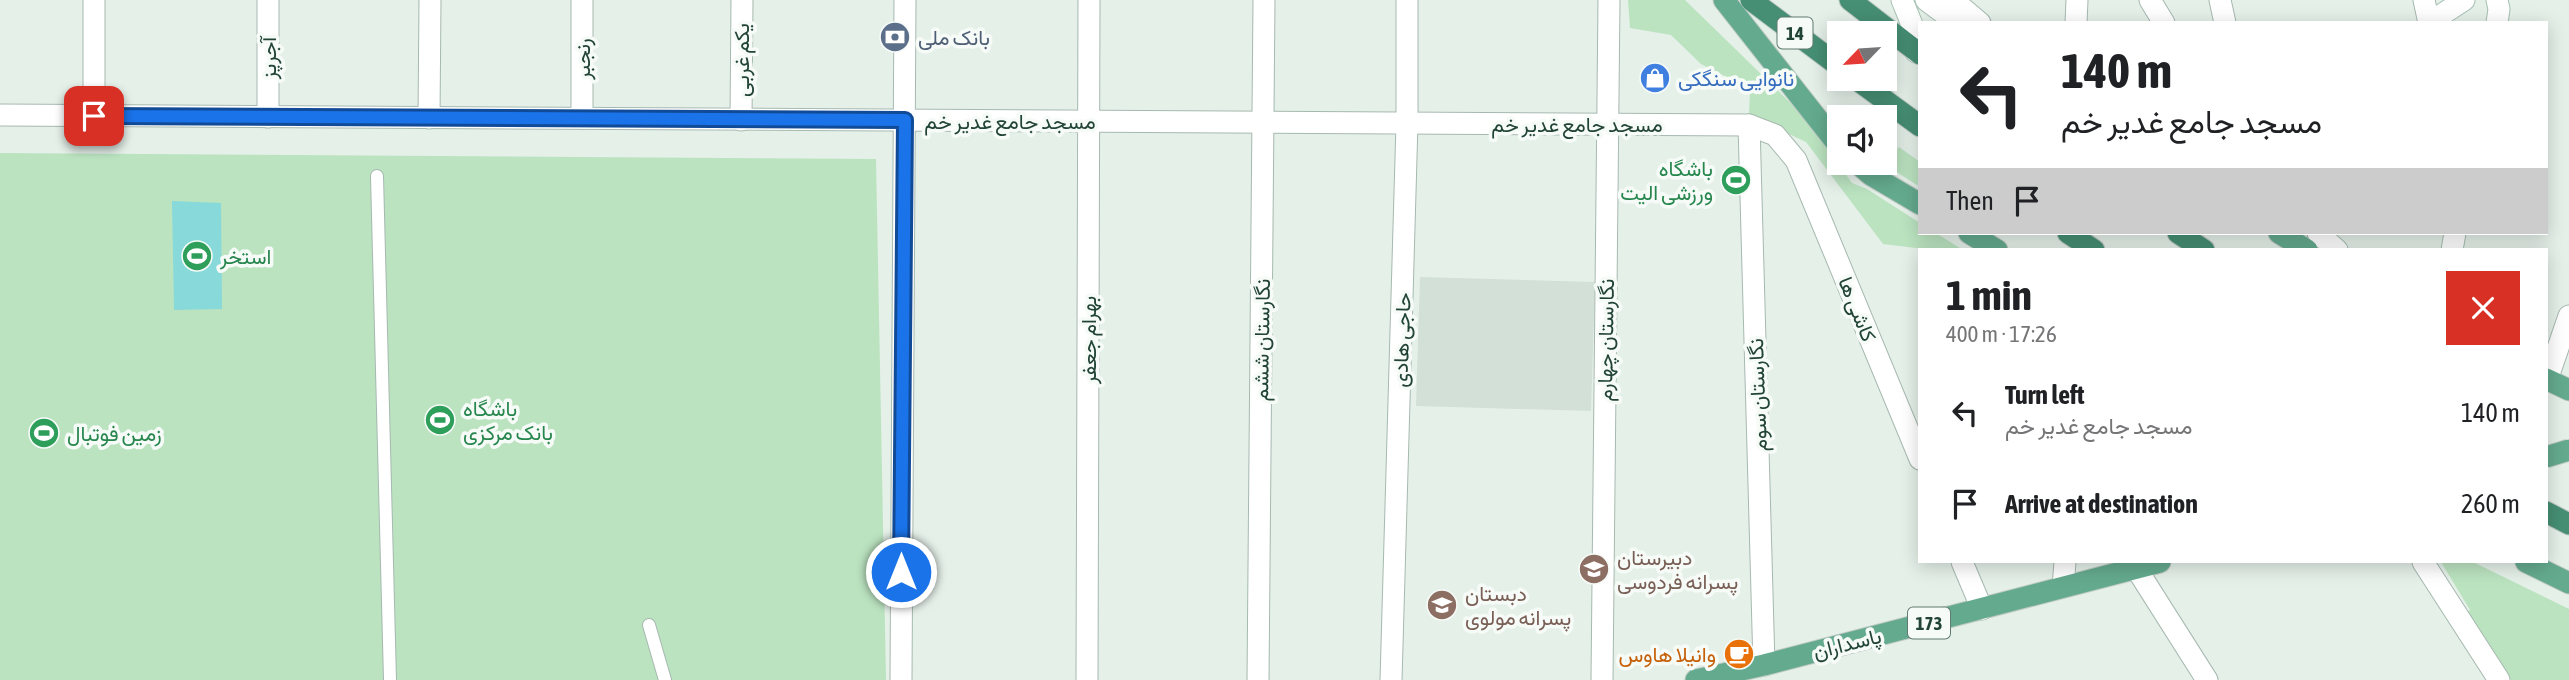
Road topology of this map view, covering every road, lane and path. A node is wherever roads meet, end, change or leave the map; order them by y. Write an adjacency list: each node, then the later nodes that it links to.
1 (94, 0): 33 (street)
2 (268, 0): 34 (street, آجرپز)
3 (430, 0): 35 (street)
4 (582, 0): 36 (street, رنجبر)
5 (742, 0): 37 (street, یکم غربی)
6 (905, 0): 38 (street)
7 (1089, 0): 39 (street, بهرام جعفر)
8 (1264, 0): 40 (street, نگارستان ششم)
9 (1407, 0): 41 (street, حاجی هادی)
10 (1609, 0): 42 (street, نگارستان چهارم)
11 (1724, 0): 45 (main road)
12 (1751, 0): 30 (highway, 14)
13 (1850, 0): 29 (highway)
14 (1902, 0): 29 (street)
15 (1926, 0): 22 (street)
16 (1953, 0): 23 (street)
17 (2077, 0): 24 (street)
18 (2150, 0): 25 (street)
19 (2220, 0): 26 (street)
20 (2424, 0): 27 (street)
21 (2463, 0): 28 (street)
22 (1954, 21)
23 (1978, 21)
24 (2076, 21)
25 (2163, 21)
26 (2225, 21)
27 (2429, 21)
28 (2432, 21)
29 (1918, 53)
30 (1827, 57)
31 (1872, 91): 44 (highway)
32 (0, 115): 33 (street, مسجد جامع غدیر خم)
33 (94, 116): 34 (street, مسجد جامع غدیر خم)
34 (268, 117): 35 (street, مسجد جامع غدیر خم)
35 (429, 118): 36 (street, مسجد جامع غدیر خم)
36 (582, 118): 37 (street, مسجد جامع غدیر خم)
37 (741, 120): 38 (street, مسجد جامع غدیر خم)
38 (905, 120): 39 (street, مسجد جامع غدیر خم); 84 (street)
39 (1089, 121): 40 (street, مسجد جامع غدیر خم); 85 (street, بهرام جعفر)
40 (1264, 122): 41 (street, مسجد جامع غدیر خم); 86 (street, نگارستان ششم)
41 (1407, 123): 42 (street, مسجد جامع غدیر خم); 87 (street, حاجی هادی)
42 (1608, 124): 43 (street, مسجد جامع غدیر خم); 88 (street, نگارستان چهارم)
43 (1749, 125): 46 (street, مسجد جامع غدیر خم); 81 (street, نگارستان سوم)
44 (1918, 125)
45 (1827, 131)
46 (1796, 160): 66 (street, کاشی ها)
47 (1871, 175): 49 (main road)
48 (377, 176): 82 (lane)
49 (1918, 203)
50 (1972, 235): 55 (main road)
51 (2071, 235): 56 (highway)
52 (2181, 235): 57 (highway)
53 (2282, 235): 58 (main road)
54 (2320, 235): 59 (street)
55 (1994, 248)
56 (2091, 248)
57 (2201, 248)
58 (2304, 248)
59 (2335, 248)
60 (2569, 316): 61 (street)
61 (2548, 376)
62 (2548, 380): 63 (main road)
63 (2569, 390)
64 (2548, 447): 68 (highway)
65 (2569, 450): 67 (main road, bridge)
66 (1918, 454)
67 (2548, 456)
68 (2569, 457)
69 (2548, 513): 70 (highway)
70 (2569, 524)
71 (1962, 563): 79 (street)
72 (2065, 563): 78 (street)
73 (2156, 563): 76 (main road, پاسداران / 173)
74 (2424, 563): 91 (street)
75 (2528, 563): 77 (main road)
76 (2136, 568): 78 (main road, پاسداران / 173); 90 (street)
77 (2569, 583)
78 (2063, 587): 79 (main road, پاسداران / 173)
79 (1982, 609): 81 (main road, پاسداران / 173)
80 (649, 625): 83 (lane)
81 (1764, 665): 89 (main road, پاسداران / 173)
82 (390, 680)
83 (665, 680)
84 (901, 680)
85 (1087, 680)
86 (1258, 680)
87 (1391, 680)
88 (1602, 680)
89 (1696, 680)
90 (2207, 680)
91 (2499, 680)

